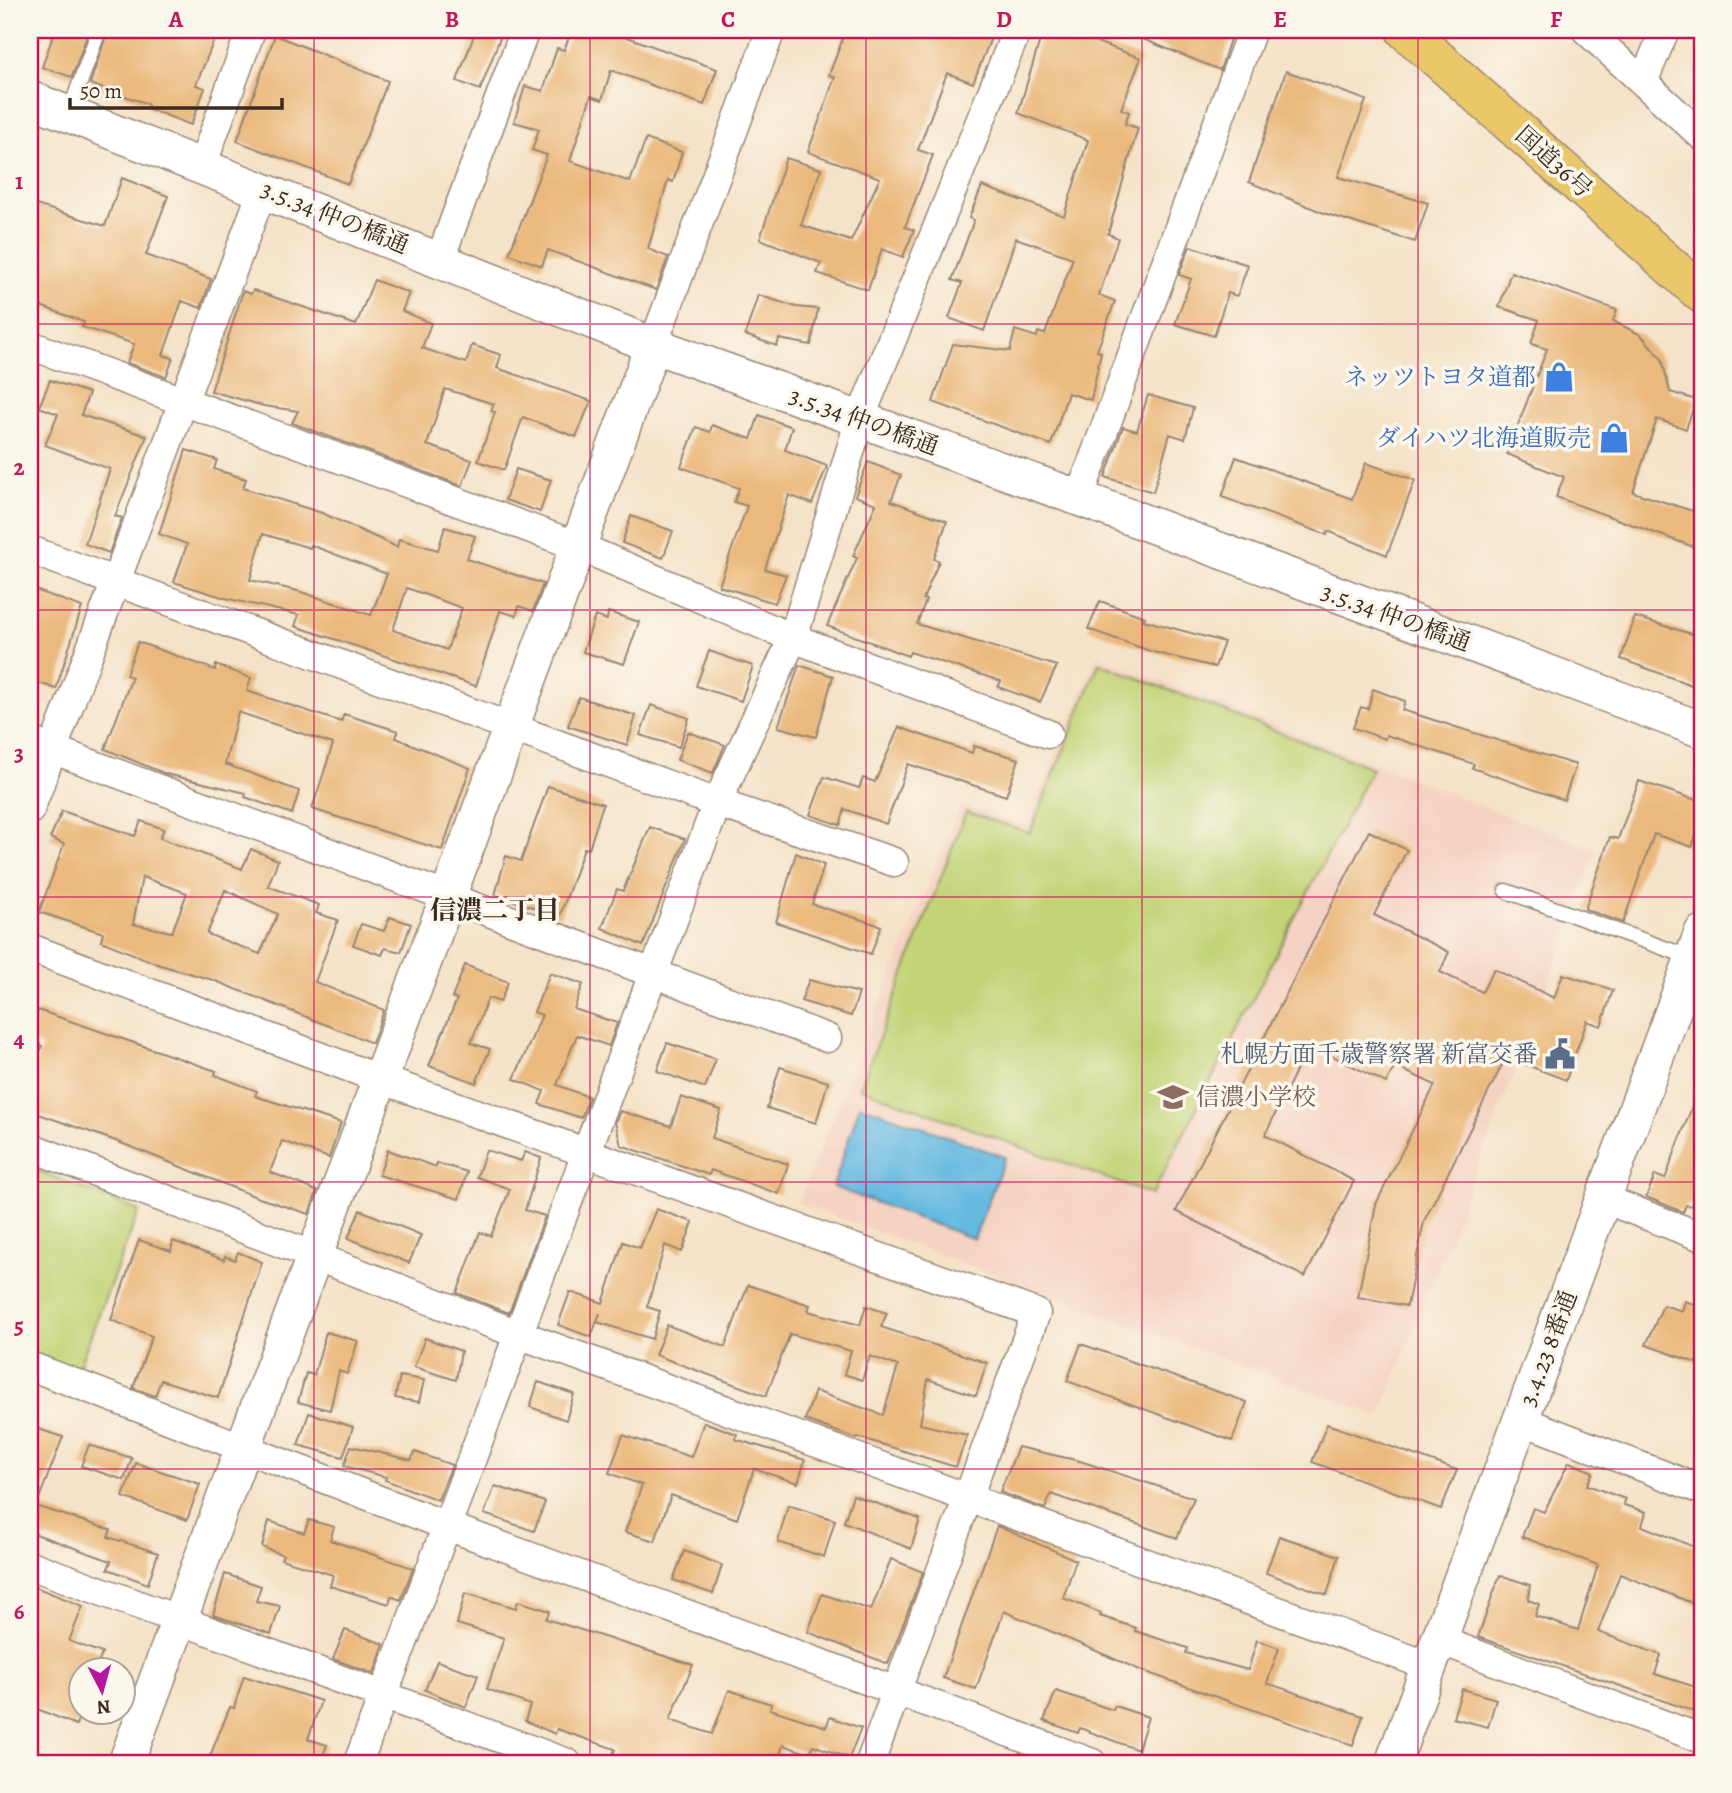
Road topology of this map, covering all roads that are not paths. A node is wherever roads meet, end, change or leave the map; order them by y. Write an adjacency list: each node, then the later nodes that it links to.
1 (99, 30): 12 (lane)
2 (251, 30): 14 (street)
3 (525, 30): 16 (street)
4 (771, 30): 19 (street)
5 (1017, 30): 21 (street)
6 (1252, 30): 22 (street)
7 (1405, 30): 17 (highway, 国道36号)
8 (1586, 30): 10 (street)
9 (1665, 30): 10 (street)
10 (1643, 82): 13 (street)
11 (30, 100): 12 (street, 3.5.34 仲の橋通)
12 (69, 114): 14 (street, 3.5.34 仲の橋通)
13 (1702, 136)
14 (202, 166): 15 (street, 3.5.34 仲の橋通)
15 (263, 189): 16 (street, 3.5.34 仲の橋通); 20 (street)
16 (440, 259): 19 (street, 3.5.34 仲の橋通)
17 (1702, 294)
18 (30, 345): 20 (street)
19 (653, 345): 21 (street, 3.5.34 仲の橋通); 23 (street)
20 (183, 402): 23 (street); 25 (street)
21 (860, 419): 22 (street, 3.5.34 仲の橋通); 26 (street)
22 (1079, 498): 28 (street, 3.5.34 仲の橋通)
23 (578, 546): 26 (street); 27 (street)
24 (30, 550): 25 (street)
25 (115, 583): 27 (street); 30 (street)
26 (793, 638): 29 (street); 31 (street)
27 (510, 727): 31 (street); 35 (street)
28 (1702, 730)
29 (1048, 734)
30 (41, 745): 32 (street); 35 (street)
31 (717, 803): 33 (street); 38 (street)
32 (30, 810)
33 (894, 862)
34 (1506, 891): 37 (lane)
35 (449, 895): 38 (street); 40 (street)
36 (30, 948): 40 (street)
37 (1695, 969): 43 (street, 3.4.23 8番通)
38 (653, 975): 39 (street); 42 (street)
39 (827, 1038)
40 (380, 1079): 42 (street); 45 (street)
41 (30, 1147): 45 (street)
42 (586, 1153): 46 (street); 51 (street)
43 (1604, 1199): 44 (street); 48 (street, 3.4.23 8番通)
44 (1702, 1237)
45 (314, 1256): 46 (street); 49 (street)
46 (519, 1334): 51 (street); 52 (street)
47 (30, 1366): 49 (street)
48 (1521, 1420): 50 (street); 55 (street, 3.4.23 8番通)
49 (244, 1446): 52 (street); 54 (street)
50 (1702, 1490)
51 (967, 1499): 55 (street); 56 (street)
52 (447, 1526): 56 (street); 57 (street)
53 (30, 1565): 54 (street)
54 (179, 1620): 57 (street); 59 (street)
55 (1434, 1653): 58 (street); 64 (street, 3.4.23 8番通)
56 (897, 1690): 62 (street); 63 (street)
57 (384, 1695): 60 (street); 61 (street)
58 (1702, 1739)
59 (126, 1763)
60 (358, 1763)
61 (567, 1763)
62 (870, 1763)
63 (1093, 1763)
64 (1394, 1763)

